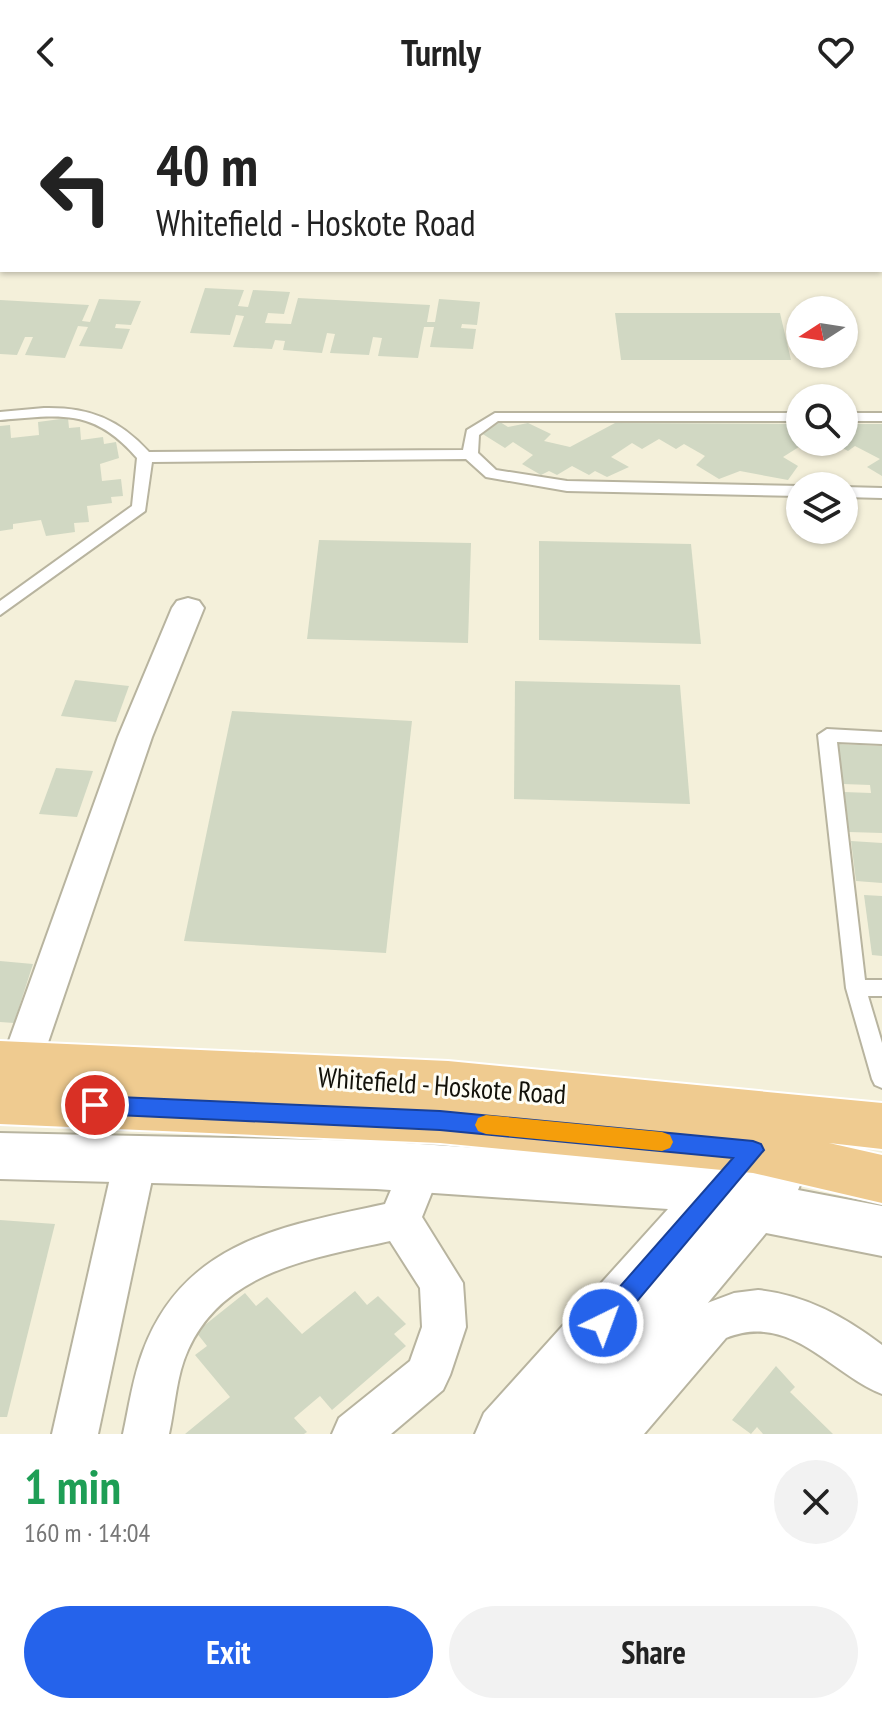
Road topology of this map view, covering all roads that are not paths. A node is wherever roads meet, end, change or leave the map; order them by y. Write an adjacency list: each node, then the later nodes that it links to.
1 (0, 416): 6 (lane)
2 (786, 417): 5 (lane)
3 (858, 417): 4 (lane)
4 (882, 417)
5 (470, 454): 6 (lane); 7 (lane)
6 (145, 457): 11 (lane)
7 (786, 491)
8 (858, 492): 9 (lane)
9 (882, 493)
10 (188, 608): 15 (street)
11 (0, 609)
12 (882, 738): 13 (lane)
13 (856, 988): 14 (lane); 16 (lane)
14 (882, 988)
15 (7, 1076): 20 (main road, Whitefield - Hoskote Road)
16 (882, 1079)
17 (882, 1126): 20 (main road, Whitefield - Hoskote Road)
18 (0, 1156): 19 (street)
19 (136, 1156): 21 (street); 26 (street)
20 (765, 1156): 21 (street); 22 (main road, Whitefield - Hoskote Road); 24 (street); 29 (street); 30 (street)
21 (421, 1167): 23 (street)
22 (882, 1179)
23 (400, 1220): 27 (street); 28 (street)
24 (882, 1231)
25 (882, 1372): 31 (street)
26 (75, 1434)
27 (146, 1434)
28 (355, 1434)
29 (505, 1434)
30 (561, 1434)
31 (614, 1434)

